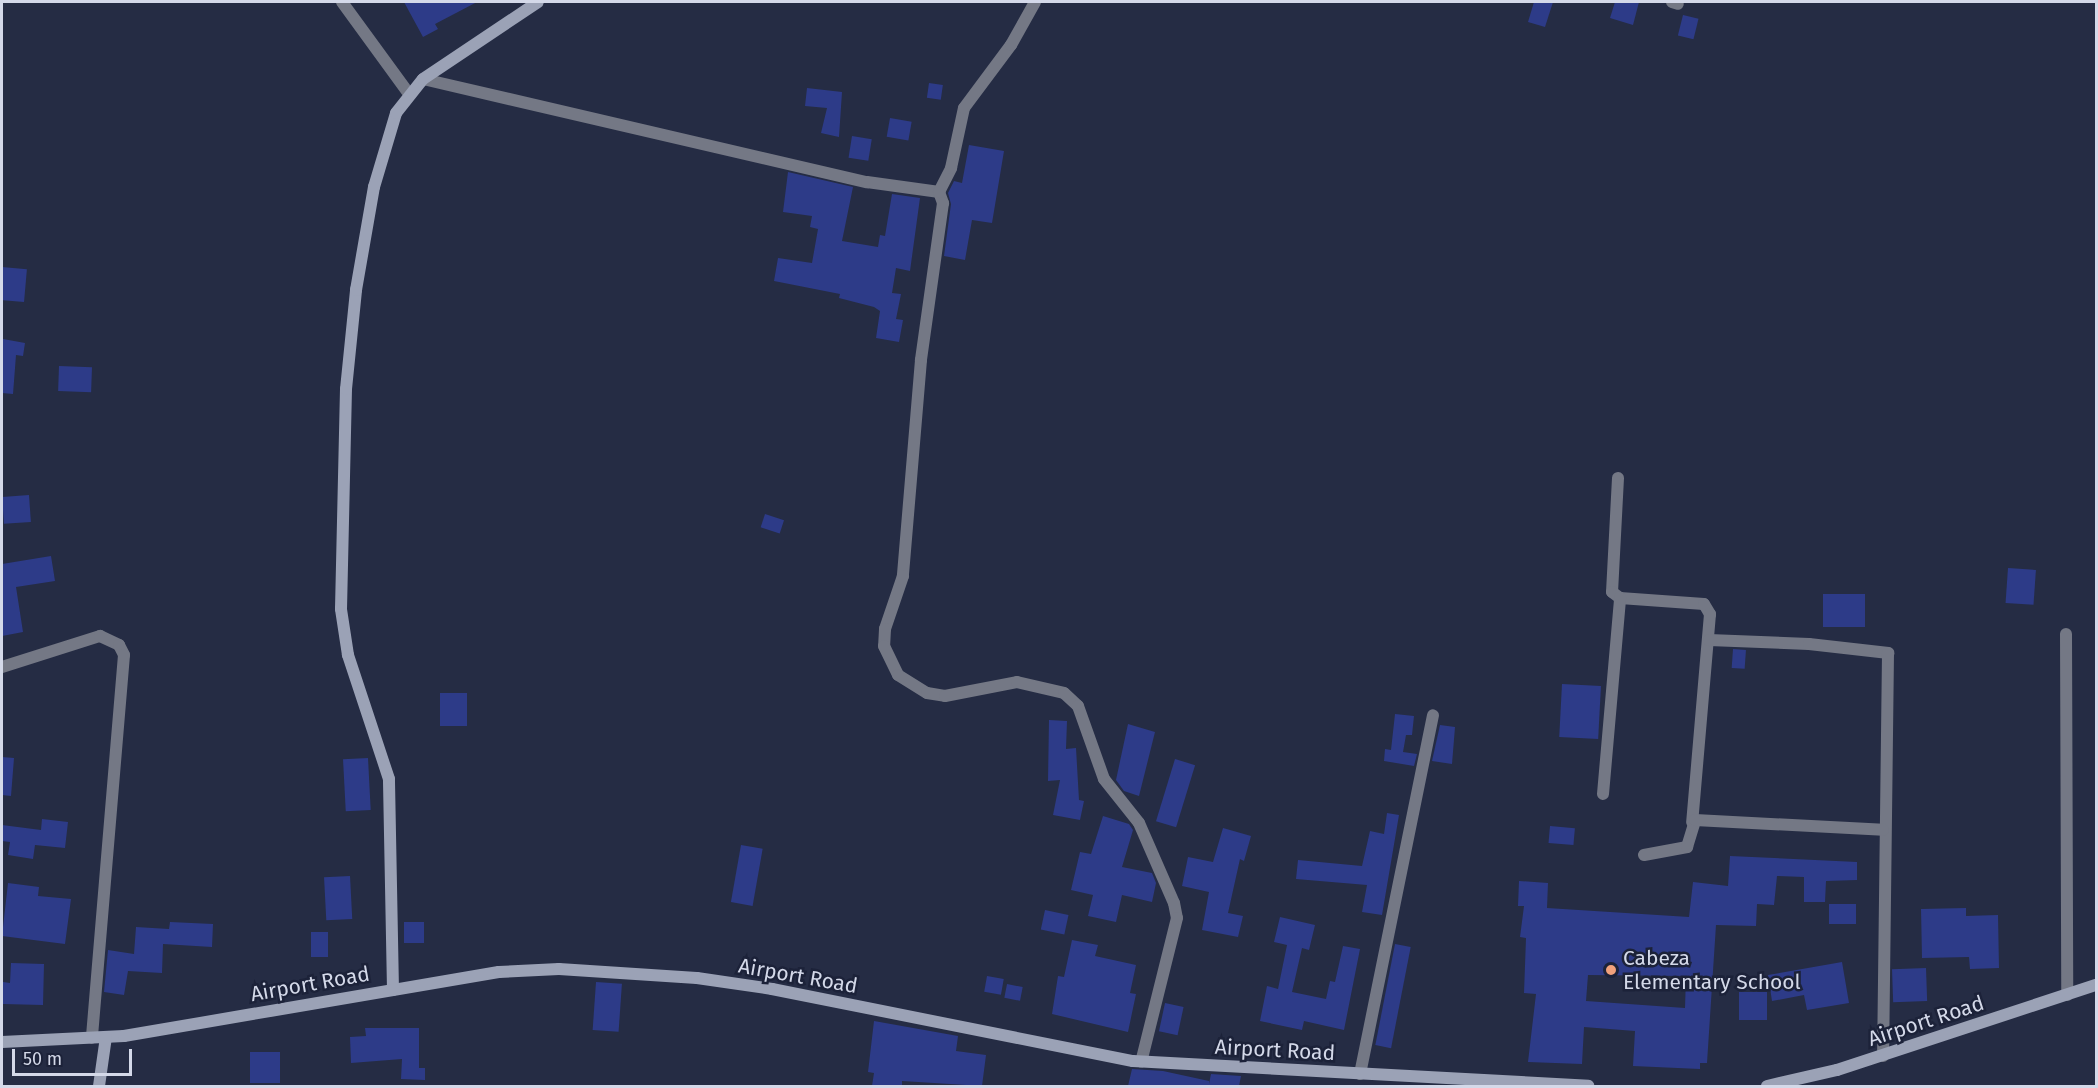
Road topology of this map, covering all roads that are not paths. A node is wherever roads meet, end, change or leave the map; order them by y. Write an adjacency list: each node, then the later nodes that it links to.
1 (342, 2): 5 (street)
2 (538, 2): 4 (main road)
3 (1035, 2): 6 (street)
4 (423, 79): 5 (main road); 6 (street)
5 (409, 94): 18 (main road)
6 (939, 192): 24 (street)
7 (1618, 478): 8 (street)
8 (1620, 598): 10 (street); 13 (street)
9 (2066, 634): 19 (street)
10 (1708, 640): 14 (street); 15 (street)
11 (2, 667): 21 (street)
12 (1433, 715): 25 (street)
13 (1603, 794)
14 (1692, 822): 15 (street); 16 (street)
15 (1883, 830): 23 (street)
16 (1644, 855)
17 (2097, 985): 19 (main road, Airport Road)
18 (393, 990): 20 (main road, Airport Road); 24 (main road, Airport Road)
19 (2067, 995): 23 (main road, Airport Road)
20 (106, 1037): 21 (main road, Airport Road); 27 (main road)
21 (92, 1038): 22 (main road, Airport Road)
22 (2, 1042)
23 (1883, 1056): 29 (main road, Airport Road)
24 (1141, 1062): 25 (main road, Airport Road)
25 (1360, 1074): 26 (main road, Airport Road)
26 (1536, 1085): 28 (main road, Airport Road)
27 (99, 1086)
28 (1588, 1086)
29 (1767, 1086)

